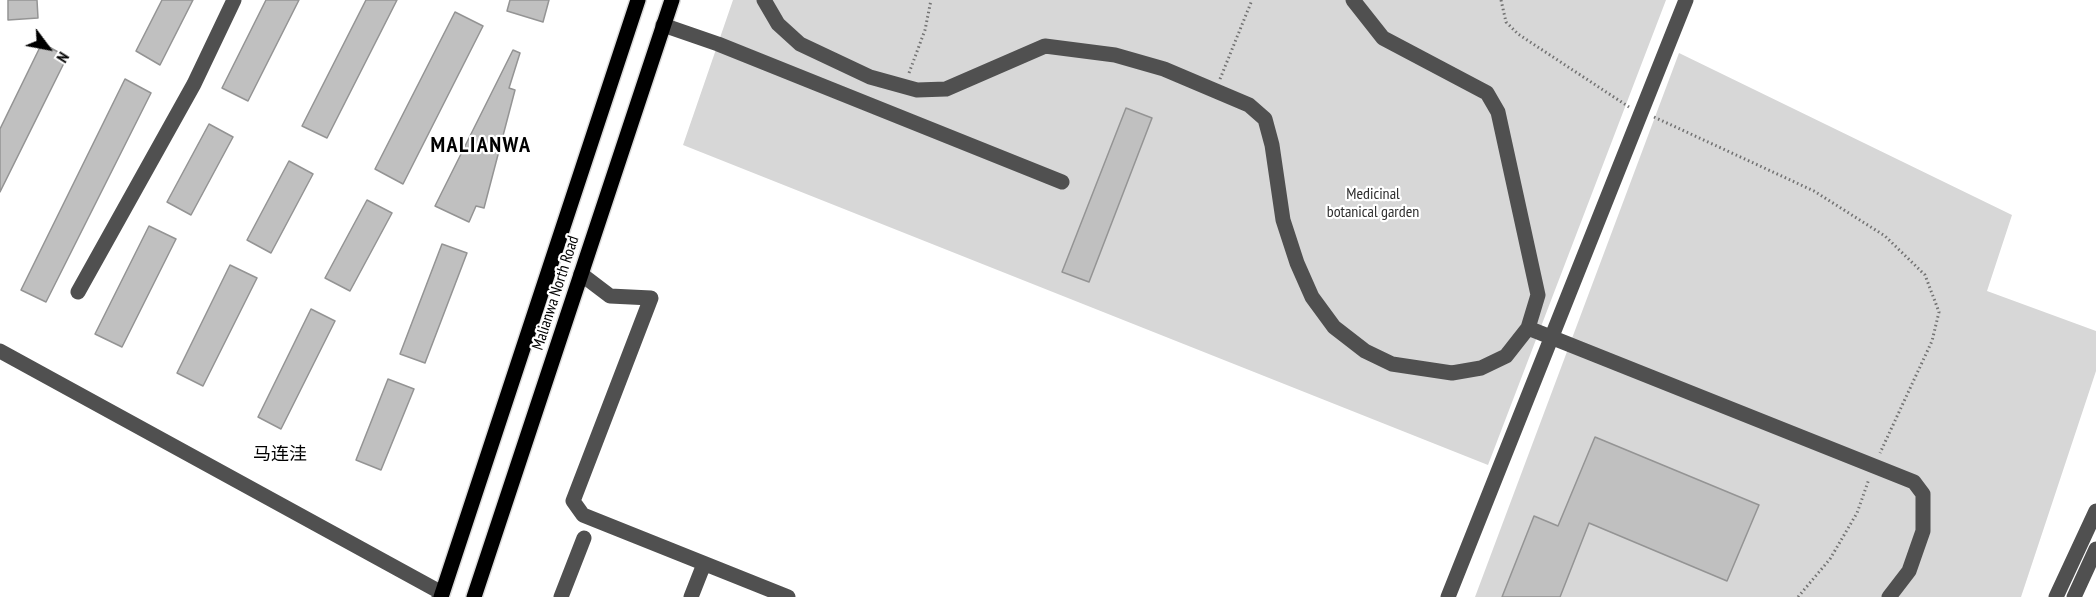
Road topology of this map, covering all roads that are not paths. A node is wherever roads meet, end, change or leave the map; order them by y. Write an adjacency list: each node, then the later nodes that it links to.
1 (234, 0): 10 (street)
2 (638, 0): 18 (main road, Malianwa North Road)
3 (672, 0): 7 (main road, Malianwa North Road)
4 (764, 0): 11 (street)
5 (1353, 0): 11 (street)
6 (1686, 0): 12 (street)
7 (663, 25): 8 (street); 9 (main road, Malianwa North Road)
8 (1062, 182)
9 (581, 274): 17 (street); 19 (main road, Malianwa North Road)
10 (78, 292)
11 (1528, 328): 12 (street)
12 (1552, 337): 23 (street); 24 (street)
13 (0, 351): 18 (street)
14 (2096, 511): 25 (street)
15 (584, 538): 20 (street)
16 (2096, 549): 26 (street)
17 (704, 564): 21 (street); 22 (street)
18 (441, 596)
19 (474, 597)
20 (561, 597)
21 (691, 597)
22 (788, 597)
23 (1448, 597)
24 (1889, 597)
25 (2056, 597)
26 (2074, 597)

